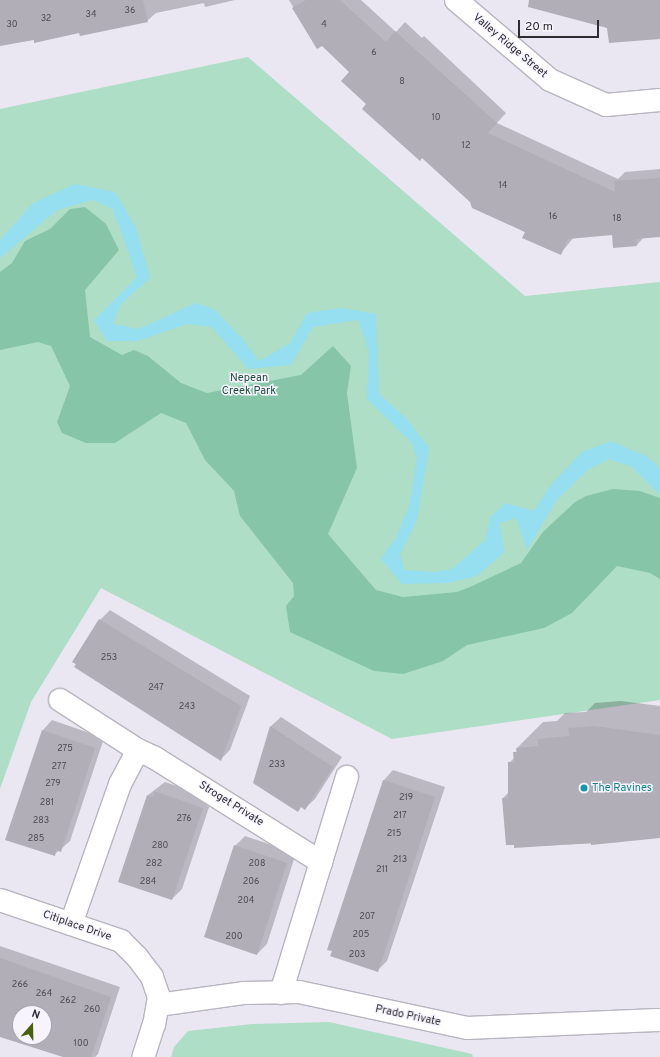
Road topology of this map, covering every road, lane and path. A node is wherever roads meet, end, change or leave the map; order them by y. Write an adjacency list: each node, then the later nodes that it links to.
1 (456, 0): 2 (street, Valley Ridge Street)
2 (660, 100)
3 (60, 700): 4 (street, Stroget Private)
4 (138, 750): 6 (street, Stroget Private); 8 (street)
5 (347, 777): 6 (street)
6 (321, 862): 9 (street)
7 (0, 900): 8 (street, Citiplace Drive)
8 (71, 924): 10 (street, Citiplace Drive)
9 (281, 993): 10 (street, Prado Private); 11 (street, Prado Private)
10 (158, 1006): 12 (street, Citiplace Drive)
11 (660, 1020)
12 (143, 1057)

